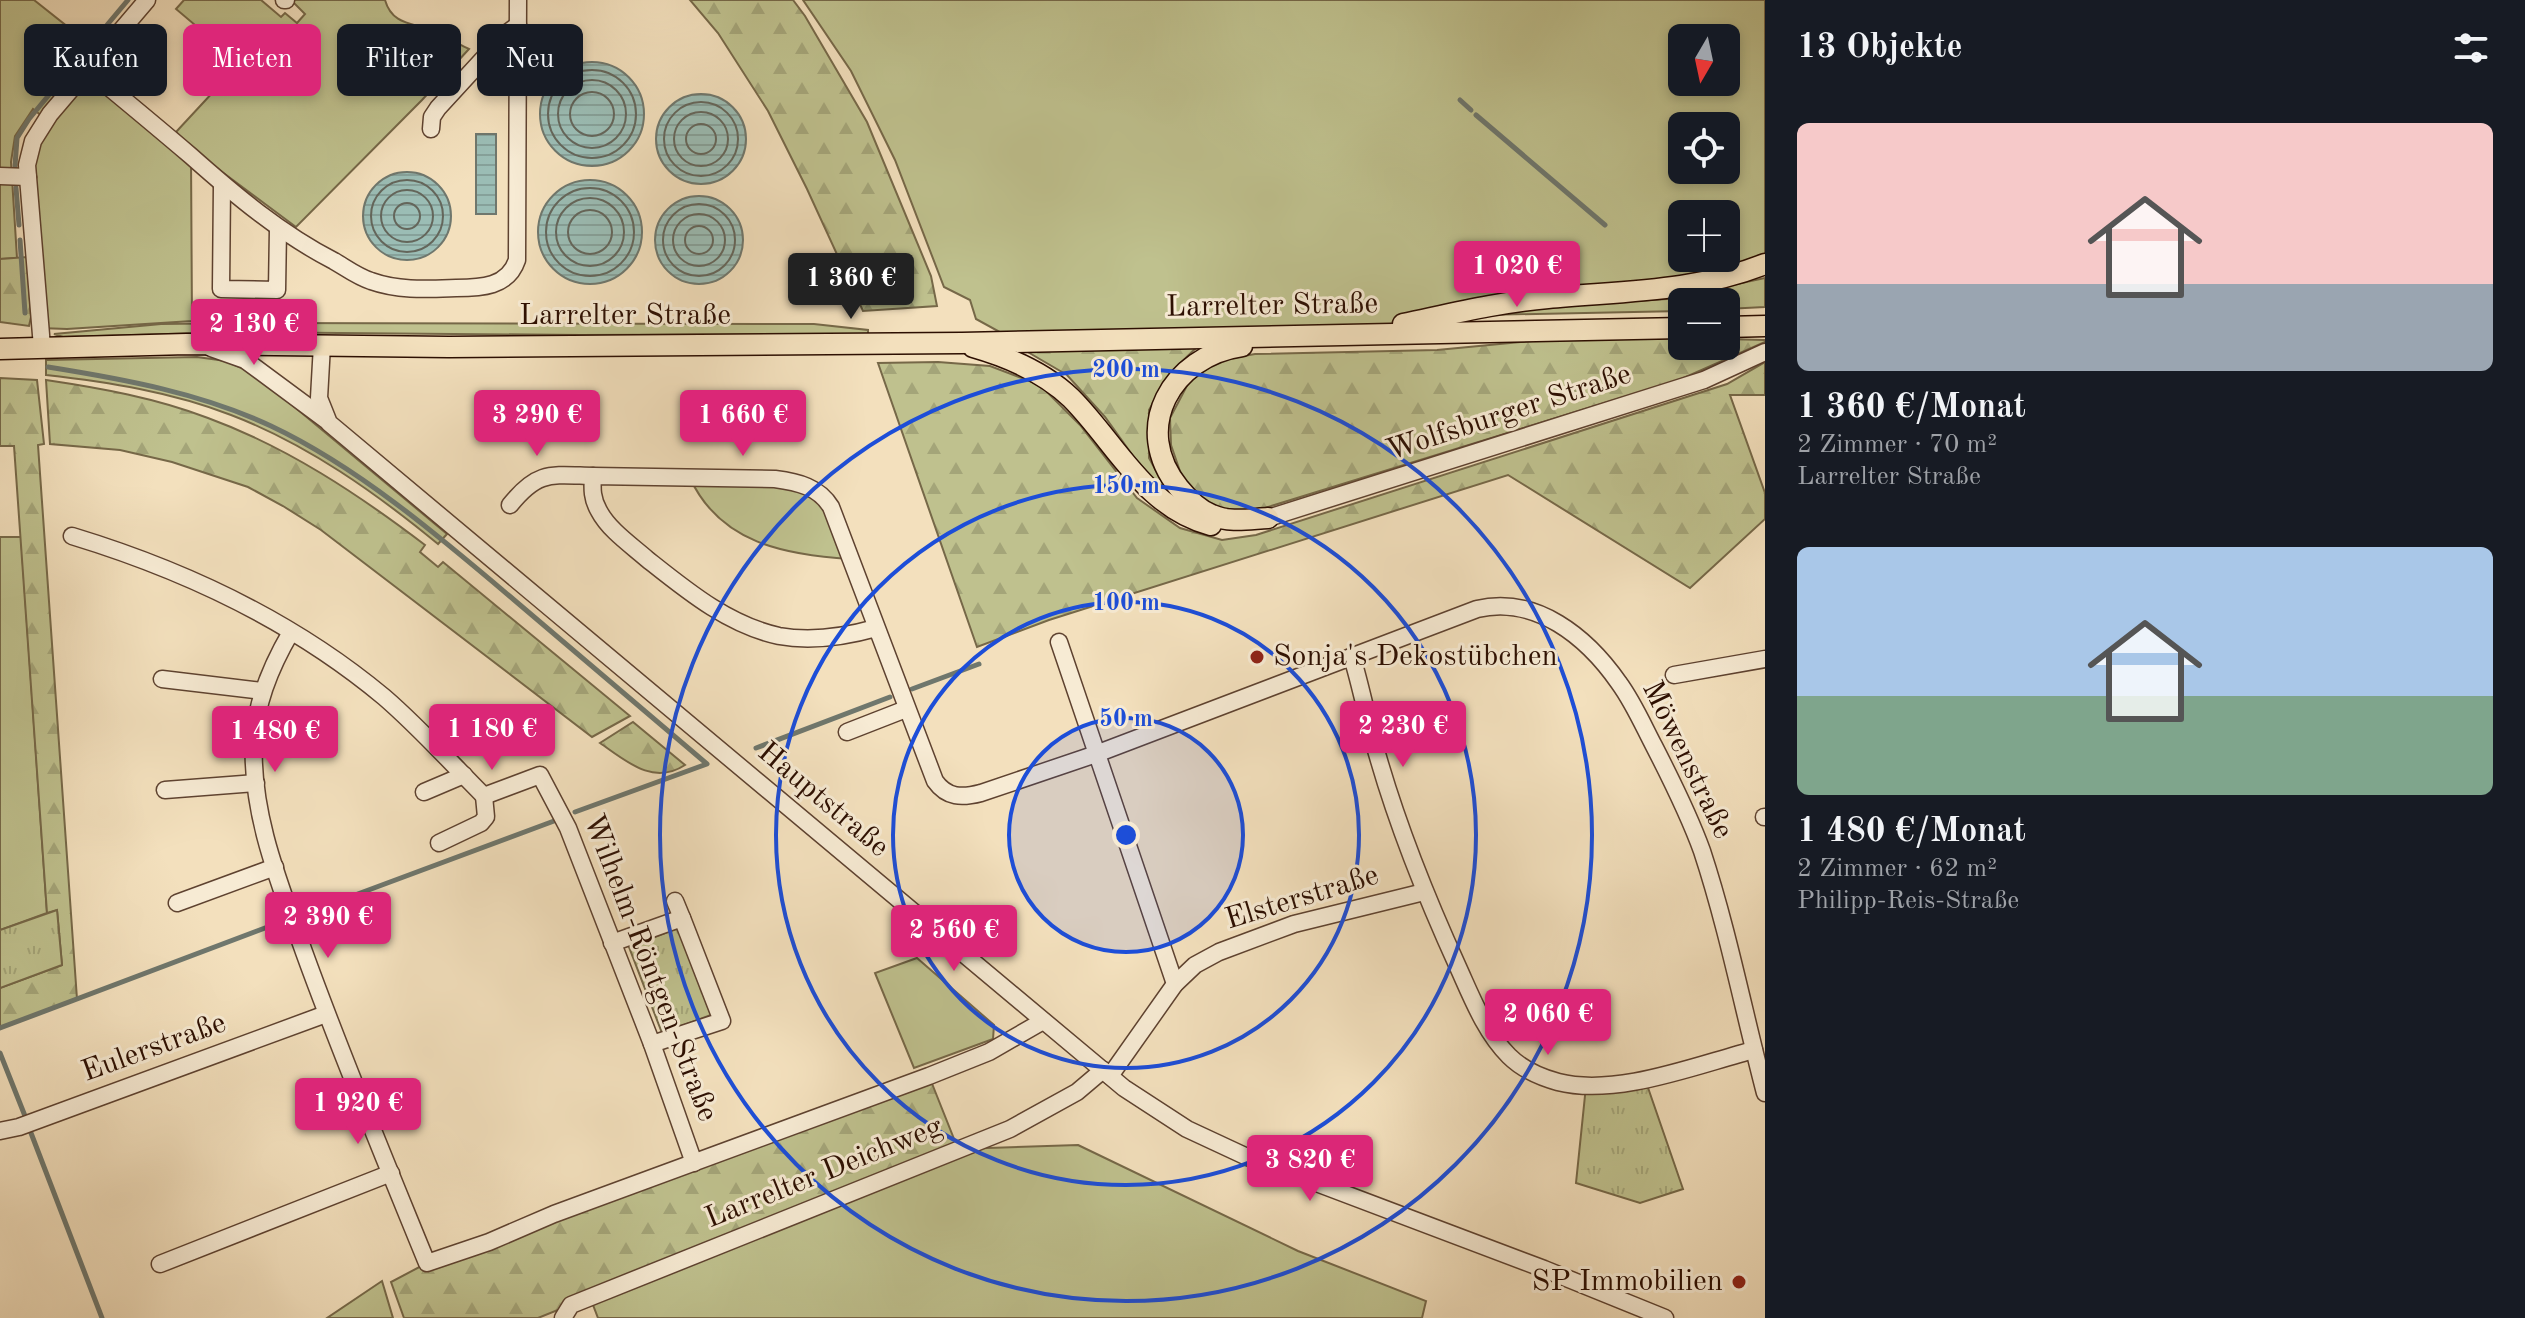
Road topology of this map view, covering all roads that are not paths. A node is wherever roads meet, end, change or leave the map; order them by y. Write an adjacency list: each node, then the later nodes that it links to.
1 (147, 0): 3 (street)
2 (518, 0): 4 (street)
3 (127, 24)
4 (518, 24)
5 (477, 66): 9 (street)
6 (66, 96): 11 (street)
7 (118, 96): 12 (street)
8 (518, 96): 13 (street)
9 (431, 129)
10 (0, 176): 11 (street)
11 (28, 177): 22 (street)
12 (222, 185): 13 (street); 13 (street)
13 (278, 229)
14 (1765, 264): 18 (main road)
15 (1765, 326): 16 (main road)
16 (1740, 327)
17 (1668, 328): 18 (main road, Larrelter Straße)
18 (1348, 334): 19 (main road, Larrelter Straße); 28 (main road)
19 (962, 343): 21 (main road, Larrelter Straße); 28 (main road)
20 (202, 344): 21 (main road, Larrelter Straße); 22 (main road, Larrelter Straße); 25 (street, Hauptstraße)
21 (322, 345): 25 (street)
22 (42, 347): 23 (main road, Larrelter Straße)
23 (0, 349)
24 (1765, 352): 28 (street, Wolfsburger Straße)
25 (329, 423): 55 (street, Hauptstraße)
26 (593, 476): 27 (street); 30 (street); 30 (street)
27 (510, 505)
28 (1268, 518)
29 (72, 536): 31 (street)
30 (876, 628): 38 (street)
31 (291, 632): 37 (street); 41 (street)
32 (1059, 642): 40 (street)
33 (1352, 657): 40 (street, Möwenstraße); 48 (street); 57 (street, Möwenstraße)
34 (1765, 659): 35 (street)
35 (1674, 675)
36 (162, 679): 37 (street)
37 (262, 691): 42 (street)
38 (906, 709): 39 (street); 40 (street, Möwenstraße)
39 (847, 732)
40 (1096, 754): 53 (street)
41 (464, 775): 44 (street); 45 (street)
42 (256, 783): 43 (street); 47 (street)
43 (165, 790)
44 (424, 792)
45 (484, 796): 46 (street); 52 (street, Wilhelm-Röntgen-Straße)
46 (439, 843)
47 (275, 867): 50 (street); 54 (street)
48 (1424, 892): 53 (street, Elsterstraße); 57 (street)
49 (675, 901): 51 (street)
50 (177, 903)
51 (682, 918): 52 (street); 56 (street)
52 (612, 943): 56 (street, Wilhelm-Röntgen-Straße)
53 (1175, 984): 58 (street, Elsterstraße)
54 (326, 1014): 60 (street, Eulerstraße); 62 (street)
55 (1043, 1021): 58 (street, Hauptstraße); 61 (street)
56 (652, 1044): 61 (street, Wilhelm-Röntgen-Straße)
57 (1754, 1050): 59 (street, Möwenstraße)
58 (1106, 1073): 64 (street, Larrelter Deichweg); 65 (street, Hauptstraße)
59 (1765, 1093)
60 (0, 1131)
61 (694, 1163): 62 (street)
62 (391, 1173): 63 (street)
63 (160, 1264)
64 (563, 1318)
65 (1665, 1318)

